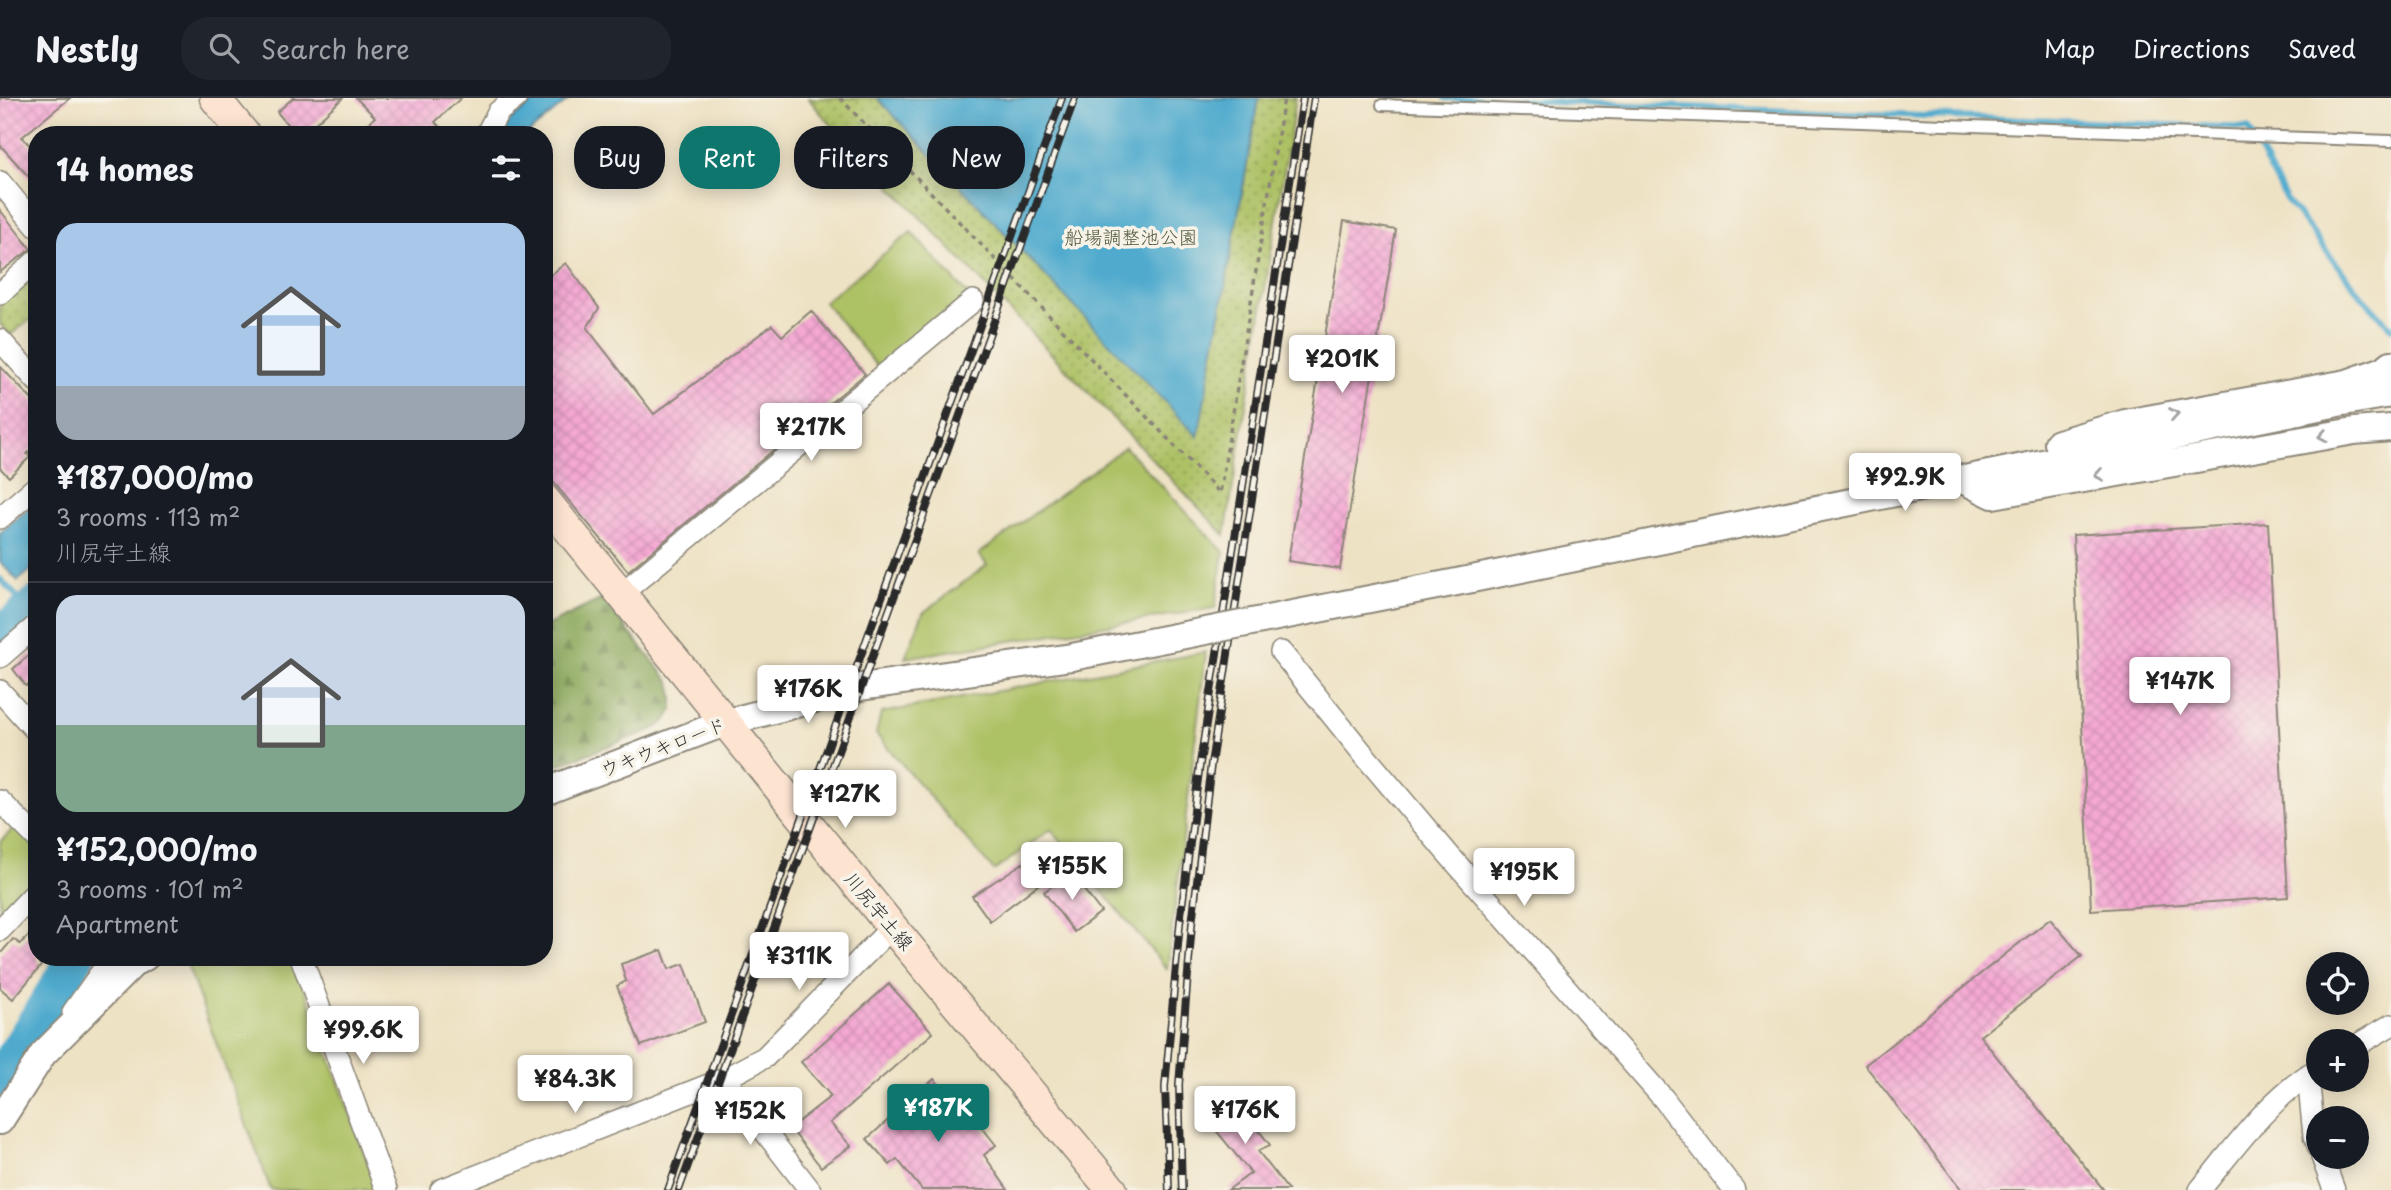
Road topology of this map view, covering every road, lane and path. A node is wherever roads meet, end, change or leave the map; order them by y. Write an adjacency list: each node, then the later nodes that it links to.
1 (215, 98): 6 (main road)
2 (516, 98): 7 (street)
3 (840, 98): 4 (path)
4 (1284, 98)
5 (1382, 105): 8 (lane)
6 (238, 126)
7 (491, 126)
8 (2391, 141)
9 (0, 183): 10 (street)
10 (28, 216)
11 (28, 268): 12 (street)
12 (0, 294)
13 (973, 301): 24 (street)
14 (0, 340): 16 (street)
15 (2391, 364): 19 (street, one-way to 15)
16 (28, 371)
17 (2391, 394): 19 (street, ウキウキロード)
18 (2391, 428): 20 (street, one-way to 20)
19 (2018, 467): 20 (street, ウキウキロード)
20 (1959, 478): 30 (street, ウキウキロード, bridge)
21 (28, 491): 22 (street)
22 (5, 505)
23 (553, 510): 24 (main road, 川尻宇土線)
24 (622, 593): 30 (main road, 川尻宇土線)
25 (28, 633): 27 (street)
26 (1281, 652): 51 (street)
27 (0, 657)
28 (0, 691): 29 (street)
29 (28, 722)
30 (724, 723): 31 (street, ウキウキロード); 35 (main road, 川尻宇土線)
31 (553, 789)
32 (0, 801): 33 (street)
33 (28, 829)
34 (28, 900): 36 (street)
35 (892, 927): 44 (street); 50 (main road, 川尻宇土線)
36 (0, 930)
37 (106, 966): 42 (street)
38 (131, 966): 42 (street)
39 (304, 966): 47 (street)
40 (2391, 1025): 41 (street)
41 (2369, 1038)
42 (43, 1054): 45 (street)
43 (2306, 1078): 52 (street)
44 (724, 1079): 48 (street); 49 (street)
45 (0, 1121)
46 (2326, 1169): 53 (street)
47 (386, 1190)
48 (442, 1190)
49 (810, 1190)
50 (1112, 1190)
51 (1734, 1190)
52 (2200, 1190)
53 (2333, 1190)

